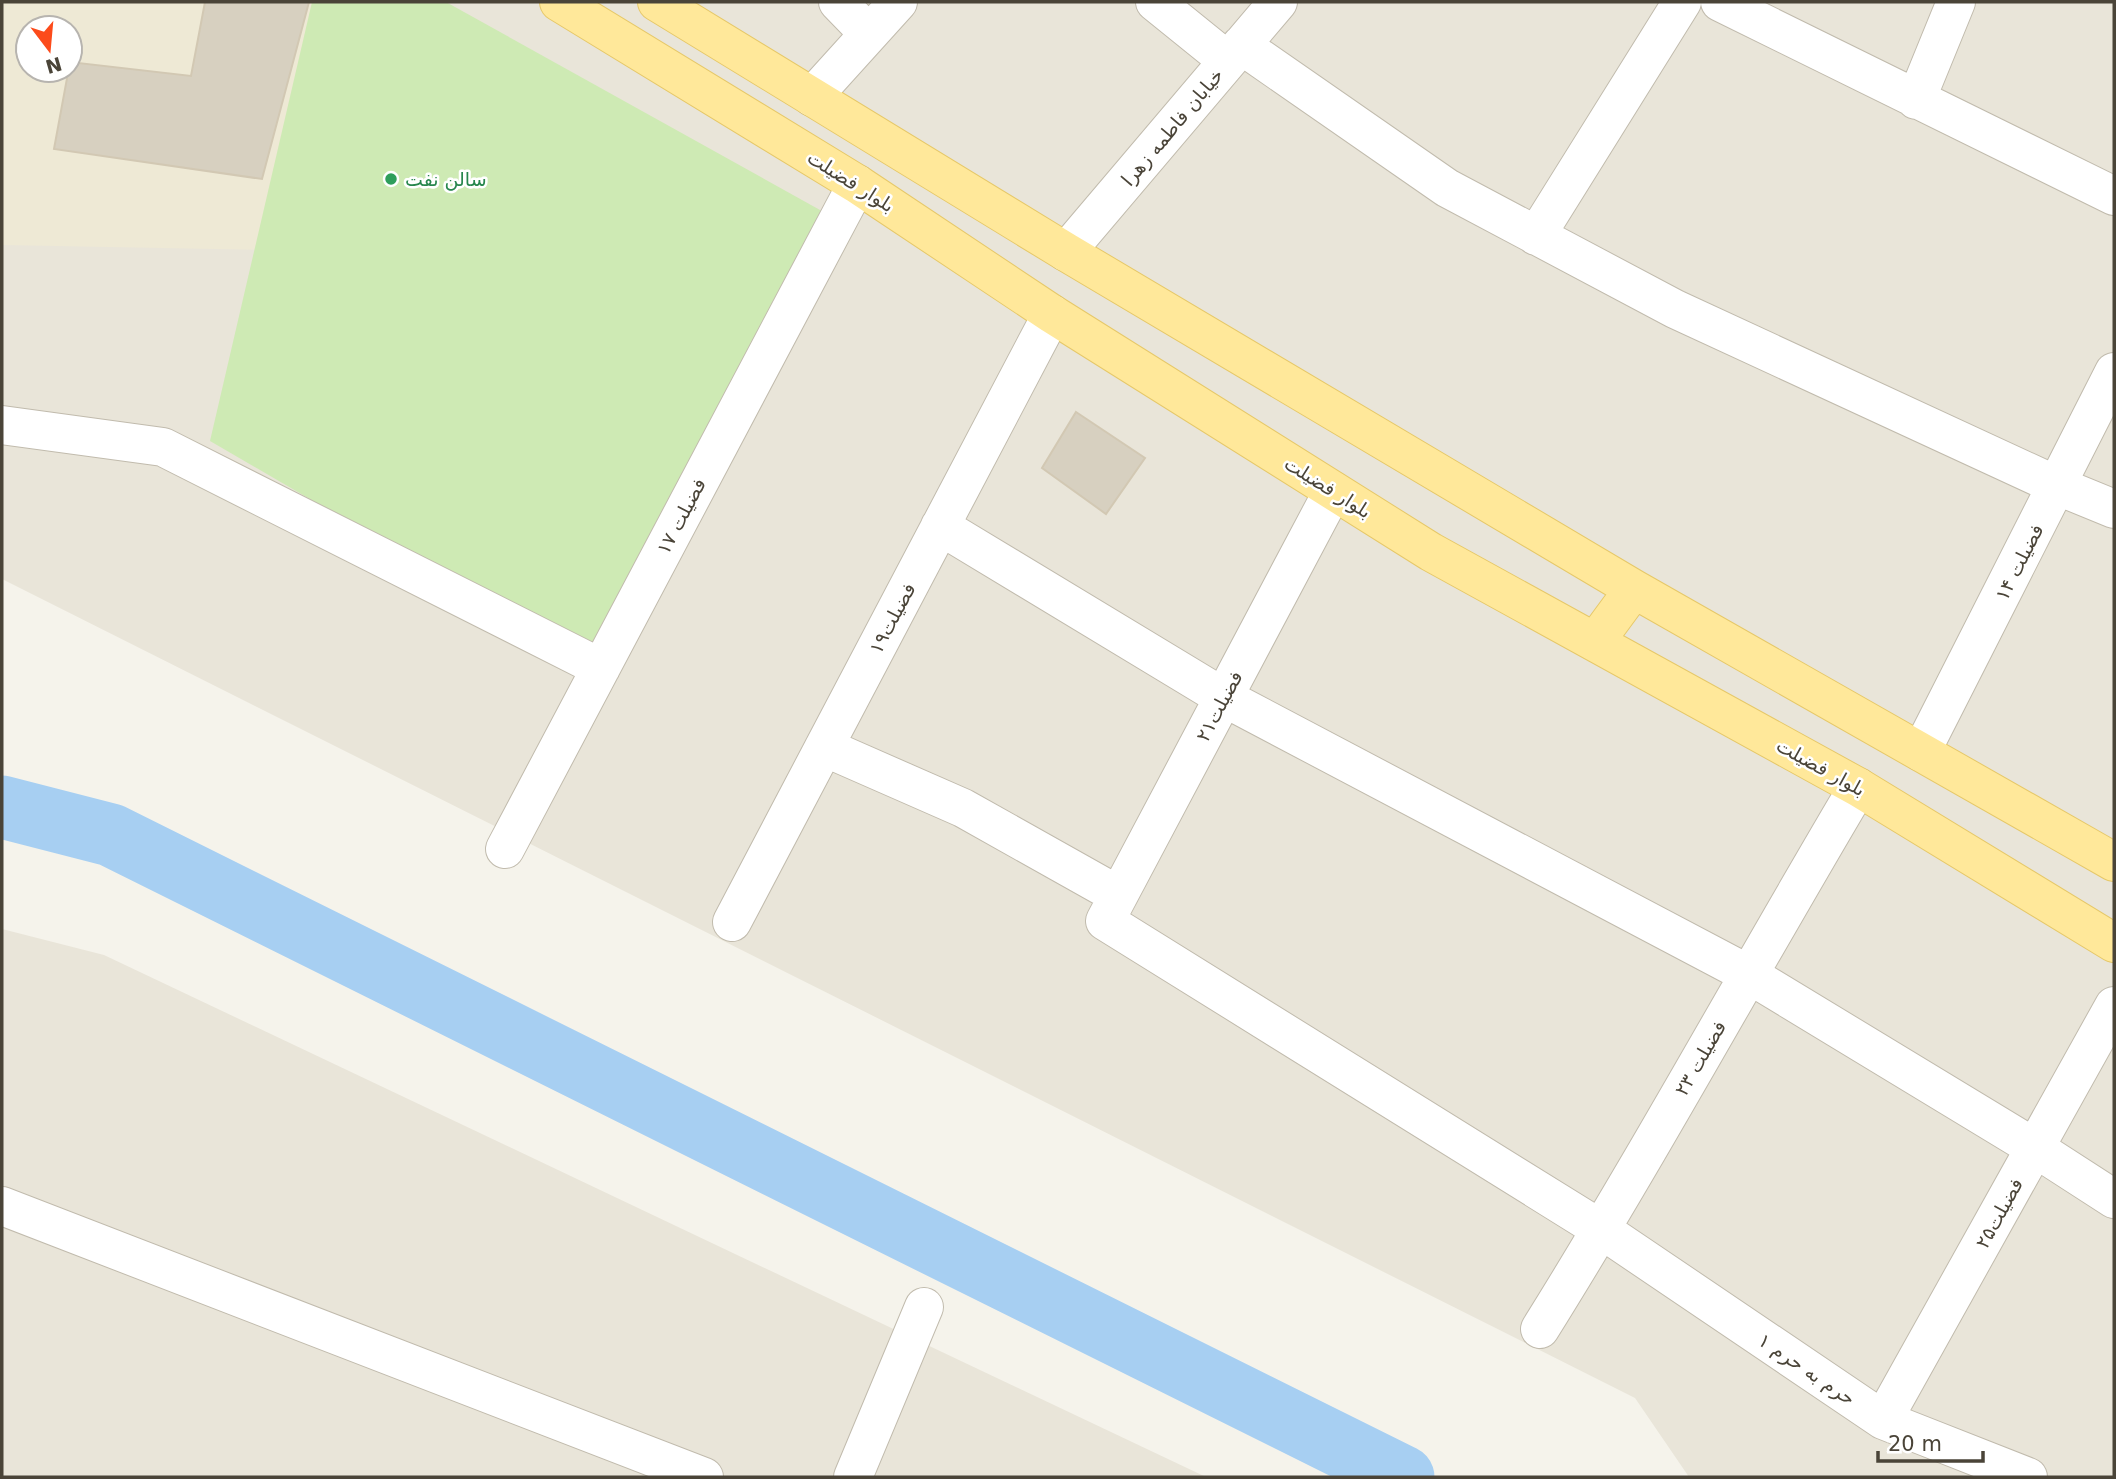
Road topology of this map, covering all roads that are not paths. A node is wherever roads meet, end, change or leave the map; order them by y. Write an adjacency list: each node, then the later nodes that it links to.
1 (559, 2): 14 (main road, بلوار فضیلت)
2 (657, 2): 12 (main road)
3 (838, 2): 10 (street)
4 (898, 2): 10 (street)
5 (1154, 2): 11 (street)
6 (1278, 2): 11 (street, خیابان فاطمه زهرا)
7 (1682, 2): 16 (street)
8 (1720, 2): 13 (street)
9 (1956, 2): 13 (street)
10 (869, 34): 12 (street)
11 (1235, 53): 16 (street); 17 (street, خیابان فاطمه زهرا)
12 (812, 97): 17 (main road)
13 (1916, 100): 15 (street)
14 (857, 184): 18 (main road, بلوار فضیلت); 27 (street, فضیلت ۱۷)
15 (2114, 196)
16 (1536, 236): 21 (street)
17 (1066, 253): 25 (main road)
18 (1052, 314): 22 (main road, بلوار فضیلت); 24 (street, فضیلت۱۹)
19 (2114, 372): 21 (street, فضیلت ۱۴)
20 (2, 425): 27 (street)
21 (2058, 486): 23 (street); 30 (street, فضیلت ۱۴)
22 (1333, 491): 26 (main road, بلوار فضیلت); 28 (street, فضیلت۲۱)
23 (2114, 509)
24 (940, 526): 28 (street); 29 (street, فضیلت۱۹)
25 (1634, 589): 26 (main road); 30 (main road)
26 (1594, 642): 31 (main road, بلوار فضیلت)
27 (601, 668): 32 (street, فضیلت ۱۷)
28 (1223, 697): 34 (street, فضیلت۲۱); 37 (street)
29 (824, 747): 34 (street, حرم به حرم ۱); 35 (street, فضیلت۱۹)
30 (1921, 752): 33 (main road)
31 (1858, 787): 36 (main road, بلوار فضیلت); 37 (street, فضیلت ۲۳)
32 (505, 849)
33 (2114, 862)
34 (1111, 908): 42 (street, حرم به حرم ۱)
35 (732, 922)
36 (2114, 943)
37 (1748, 974): 39 (street); 42 (street, فضیلت ۲۳)
38 (2114, 1006): 39 (street, فضیلت۲۵)
39 (2035, 1148): 40 (street); 45 (street, فضیلت۲۵)
40 (2114, 1199)
41 (2, 1206): 46 (street)
42 (1602, 1230): 44 (street, فضیلت ۲۳); 45 (street, حرم به حرم ۱)
43 (924, 1307): 47 (street)
44 (1540, 1329)
45 (1883, 1420): 48 (street, حرم به حرم ۱)
46 (704, 1477)
47 (853, 1477)
48 (2028, 1477)

